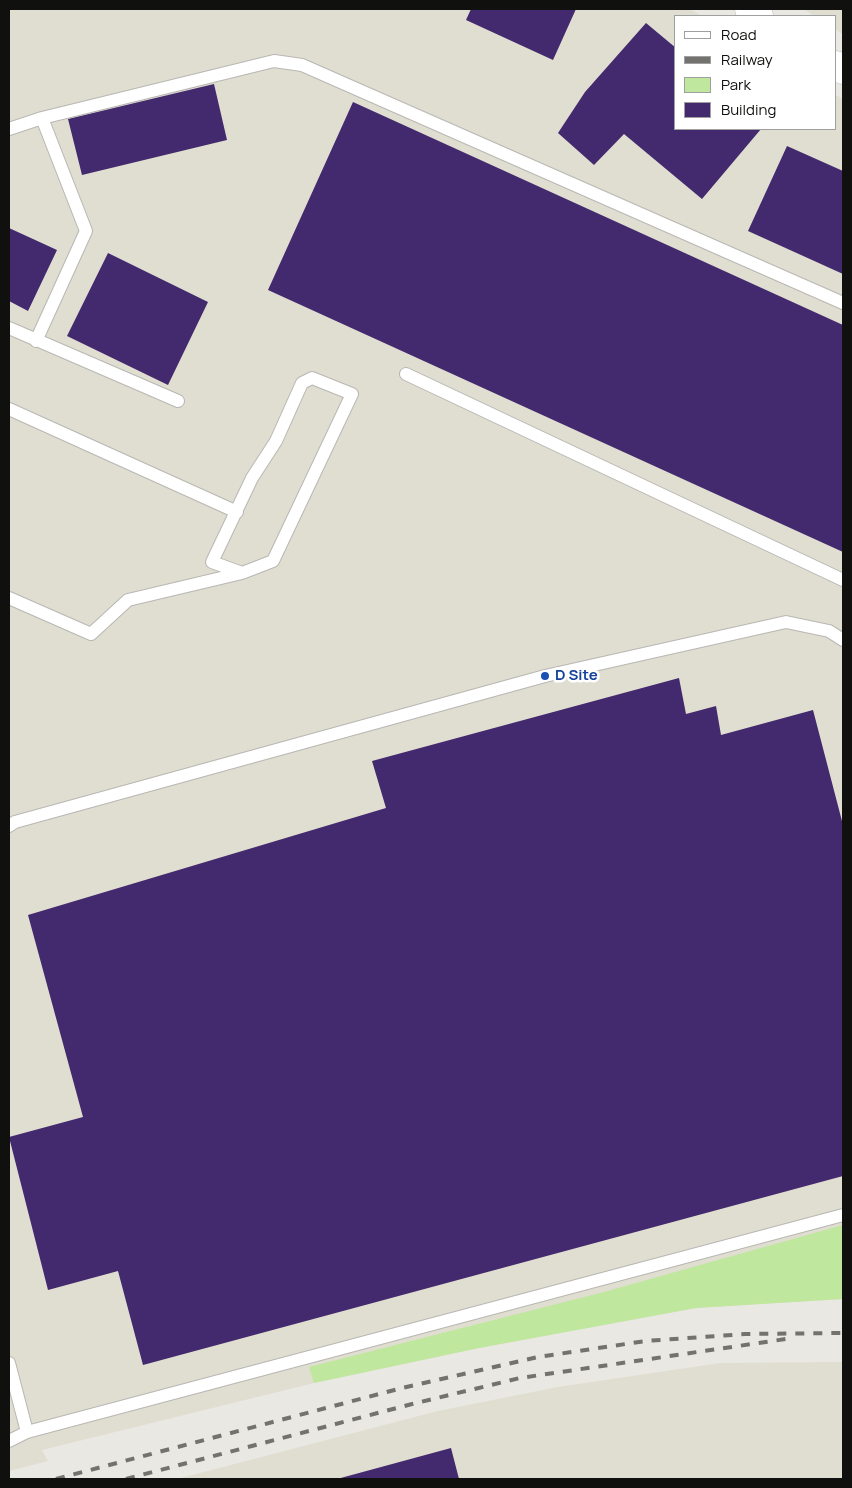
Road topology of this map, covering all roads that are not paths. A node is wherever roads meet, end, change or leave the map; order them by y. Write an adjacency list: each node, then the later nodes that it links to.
1 (42, 118): 2 (lane); 3 (lane); 5 (lane)
2 (9, 129)
3 (843, 303)
4 (9, 328): 5 (lane)
5 (36, 341): 7 (lane)
6 (406, 374): 11 (lane)
7 (178, 401)
8 (9, 409): 9 (lane)
9 (237, 512): 10 (lane); 10 (lane)
10 (242, 573): 12 (lane)
11 (843, 580)
12 (9, 598)
13 (843, 640): 14 (lane)
14 (9, 826)
15 (843, 1215): 17 (lane)
16 (9, 1363): 17 (lane)
17 (27, 1432): 18 (lane)
18 (9, 1441)

